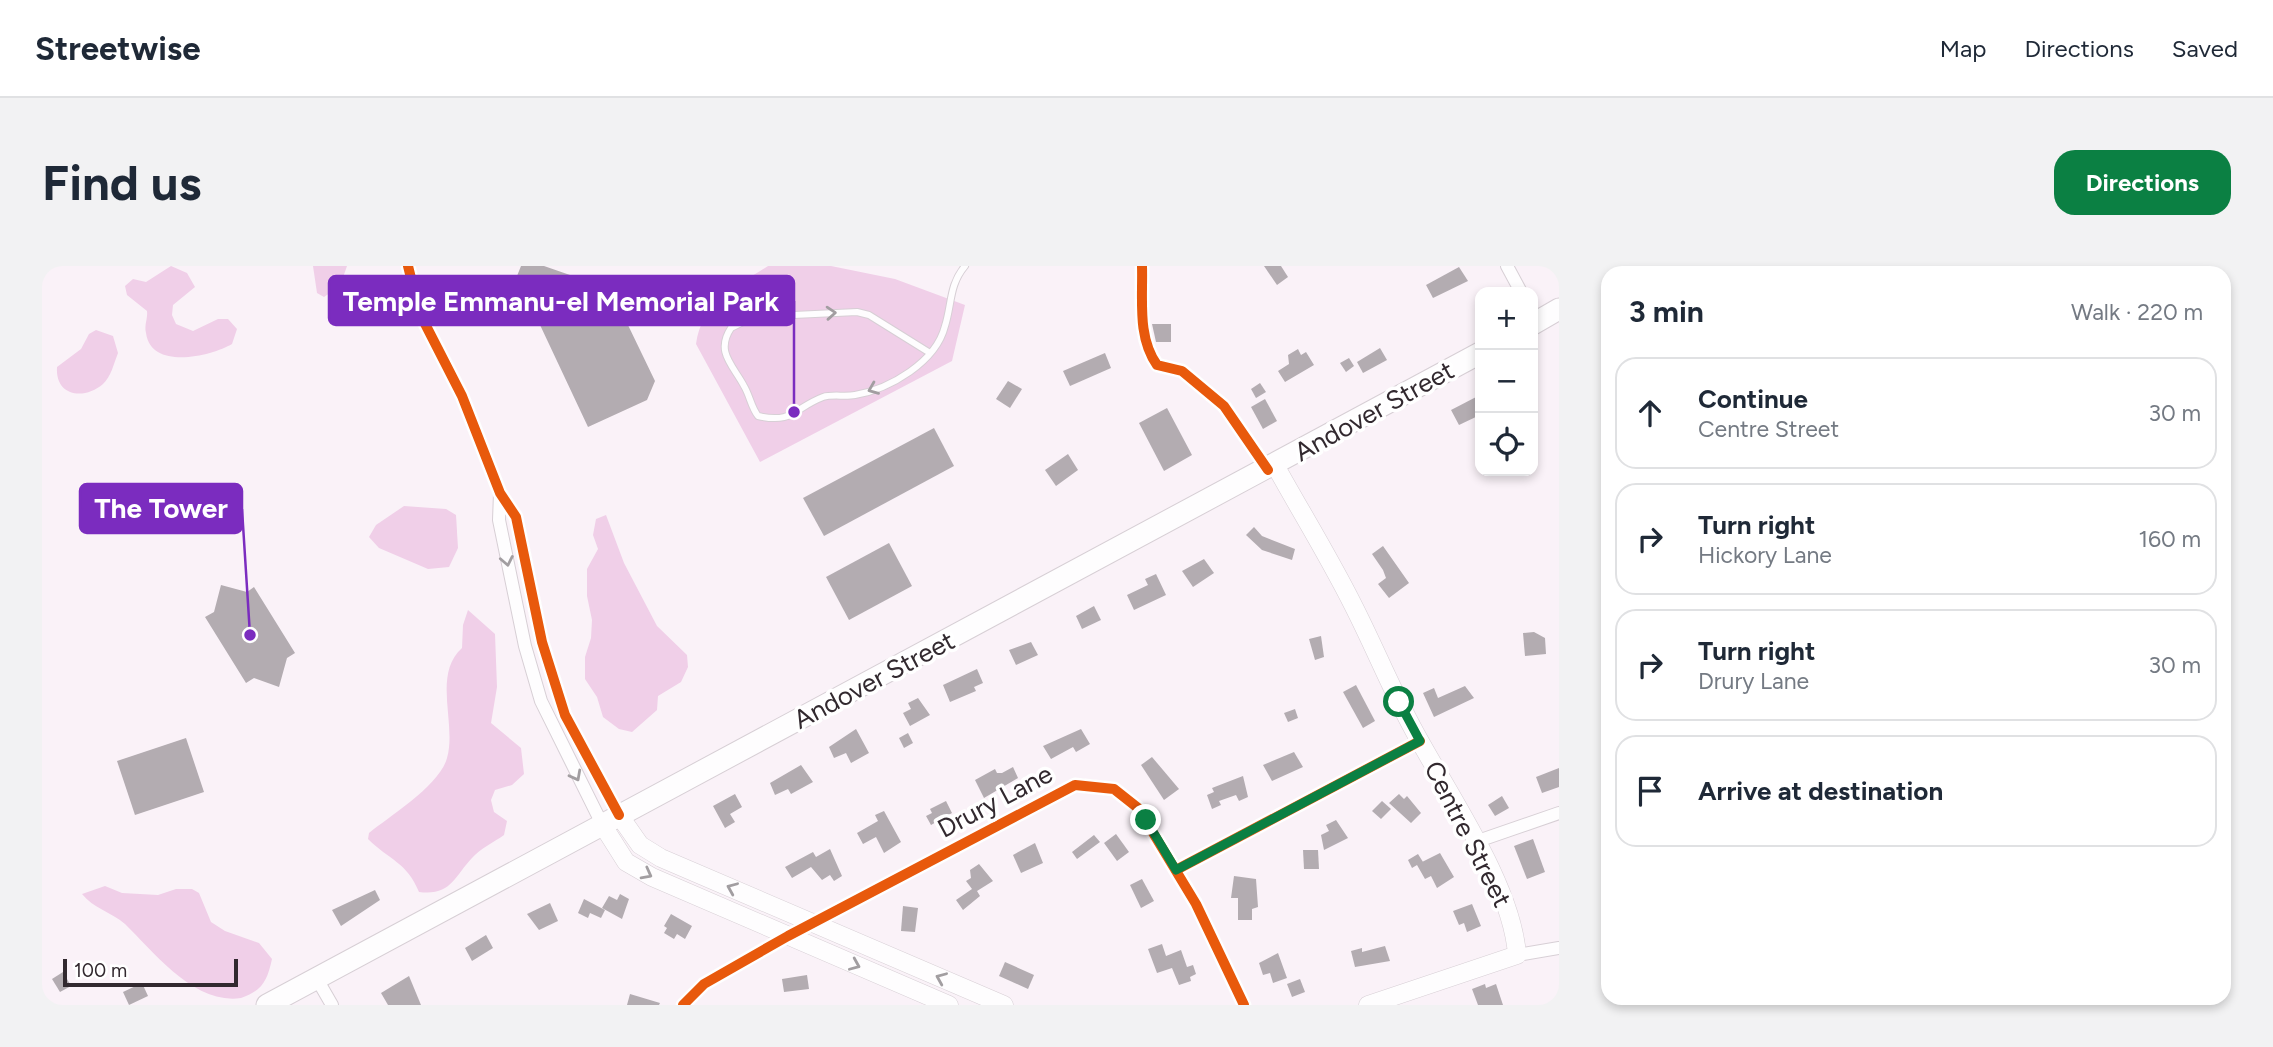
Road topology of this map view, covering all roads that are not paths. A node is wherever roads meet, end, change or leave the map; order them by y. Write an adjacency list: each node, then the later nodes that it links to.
1 (408, 266): 11 (street)
2 (965, 266): 8 (lane)
3 (1142, 266): 10 (street)
4 (1507, 266): 5 (street)
5 (1518, 287)
6 (1559, 309): 7 (highway)
7 (1538, 317)
8 (930, 352): 8 (lane, one-way to 8)
9 (1475, 356): 10 (highway, Andover Street)
10 (1272, 467): 12 (main road, Centre Street); 14 (highway, Andover Street)
11 (500, 494): 14 (street); 14 (street, one-way to 14)
12 (1420, 741): 15 (main road, Centre Street); 16 (street)
13 (1559, 814): 15 (street)
14 (611, 820): 17 (main road, one-way to 14); 18 (main road, one-way to 18); 21 (highway, Andover Street)
15 (1475, 842): 20 (main road, Centre Street)
16 (1176, 870): 17 (street, Drury Lane); 27 (street, Drury Lane)
17 (814, 923): 18 (street, Drury Lane); 26 (main road, one-way to 17)
18 (788, 936): 24 (street, Drury Lane); 25 (main road, one-way to 25)
19 (1559, 948): 20 (street)
20 (1517, 955): 28 (main road)
21 (317, 979): 22 (highway, Andover Street); 23 (street)
22 (267, 1005)
23 (332, 1005)
24 (683, 1005)
25 (949, 1005)
26 (1003, 1005)
27 (1244, 1005)
28 (1368, 1005)

